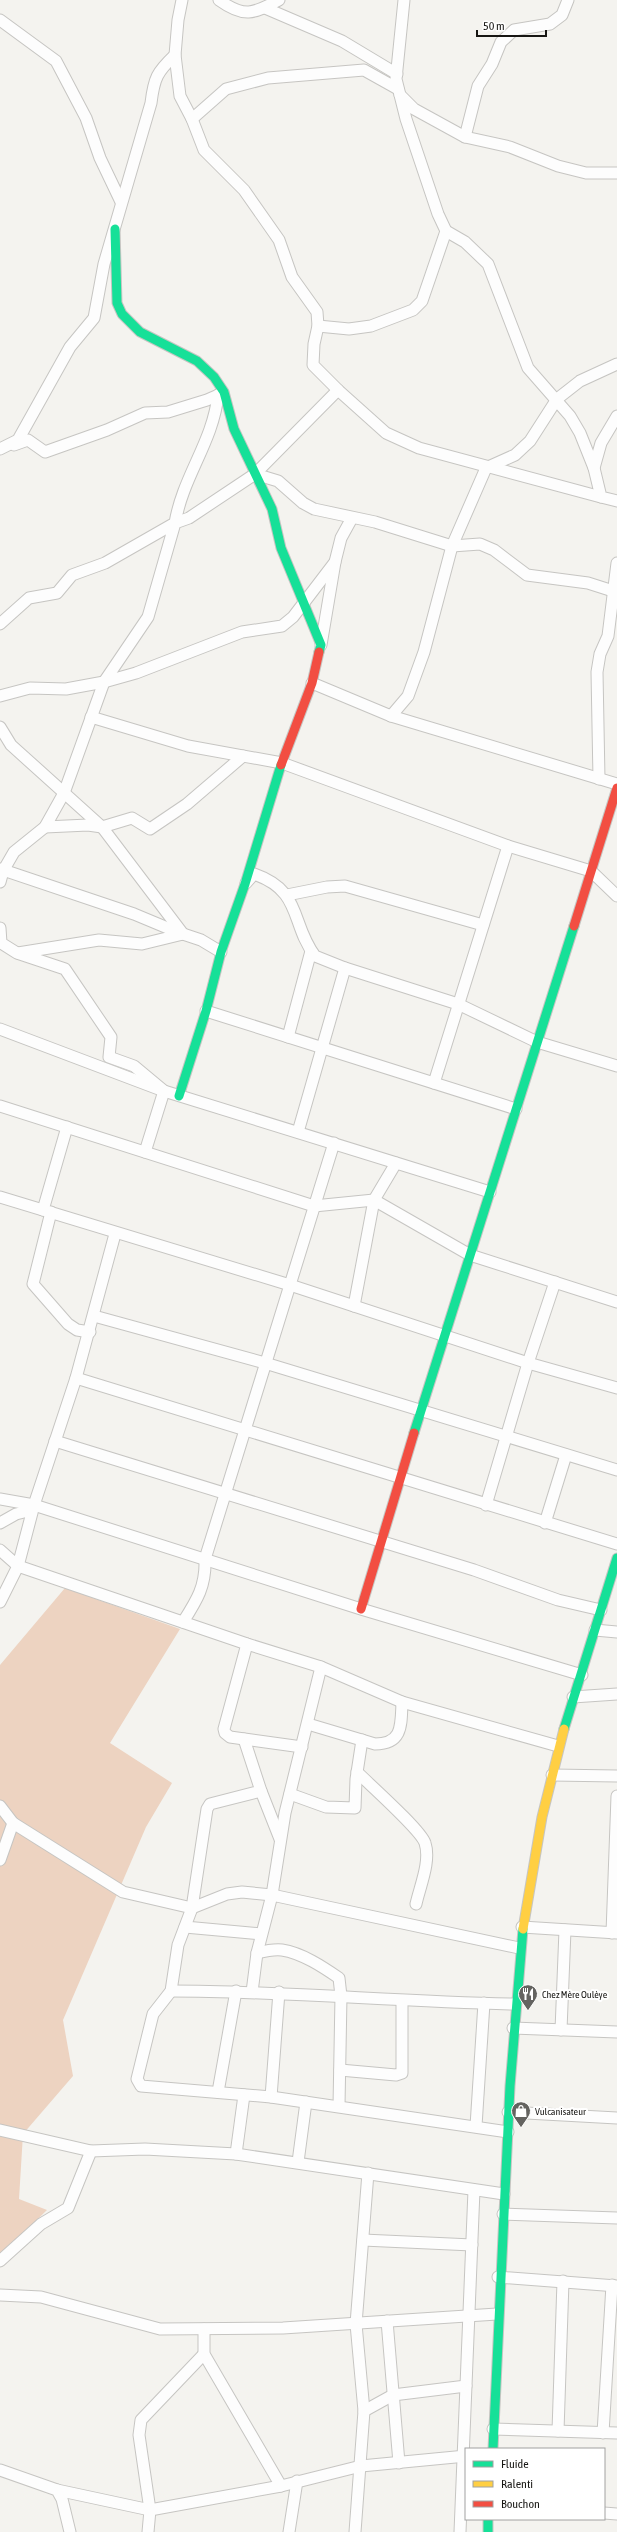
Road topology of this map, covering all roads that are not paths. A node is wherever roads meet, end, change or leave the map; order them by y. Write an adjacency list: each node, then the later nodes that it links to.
1 (182, 0): 8 (street)
2 (218, 0): 6 (street)
3 (279, 0): 6 (street)
4 (404, 0): 9 (street)
5 (568, 0): 12 (street)
6 (265, 8): 9 (street)
7 (0, 20): 14 (street)
8 (175, 55): 11 (street); 14 (street)
9 (397, 74): 10 (street)
10 (399, 92): 11 (street); 12 (street); 16 (street)
11 (192, 119): 17 (street)
12 (466, 137): 13 (street)
13 (617, 173)
14 (121, 202): 15 (street)
15 (115, 229): 20 (street); 23 (street)
16 (446, 231): 17 (street); 21 (street)
17 (318, 326): 19 (street)
18 (617, 364): 21 (street)
19 (338, 390): 24 (street); 26 (street)
20 (221, 393): 23 (street); 26 (street); 30 (street)
21 (557, 399): 24 (street); 25 (street)
22 (617, 416): 25 (street)
23 (0, 449)
24 (486, 468): 27 (street); 31 (street)
25 (594, 468): 27 (street)
26 (255, 474): 29 (street); 30 (street); 35 (street)
27 (601, 497): 28 (street)
28 (617, 502)
29 (352, 518): 31 (street); 32 (street)
30 (175, 523): 36 (street); 38 (street)
31 (452, 546): 34 (street); 41 (street)
32 (335, 562): 35 (street); 37 (street)
33 (617, 563): 34 (street)
34 (613, 591): 46 (street)
35 (303, 601): 37 (street); 38 (street)
36 (0, 624)
37 (321, 645): 39 (street)
38 (104, 682): 40 (street); 42 (street)
39 (312, 683): 41 (street); 45 (street)
40 (0, 696)
41 (391, 716): 46 (street)
42 (91, 717): 44 (street); 49 (street)
43 (0, 727): 49 (street)
44 (243, 756): 45 (street); 51 (street)
45 (282, 764): 52 (street); 56 (street)
46 (599, 779): 47 (street)
47 (617, 784)
48 (617, 788): 55 (street)
49 (64, 793): 50 (street); 51 (street)
50 (45, 827): 51 (street); 54 (street)
51 (102, 827): 61 (street)
52 (508, 846): 55 (street); 59 (street)
53 (0, 855): 54 (street)
54 (2, 872): 61 (street)
55 (591, 872): 58 (street); 71 (street)
56 (245, 884): 57 (street); 64 (street)
57 (288, 895): 59 (street); 63 (street)
58 (617, 896)
59 (483, 925): 67 (street)
60 (0, 928): 65 (street)
61 (183, 934): 64 (street); 65 (street)
62 (0, 945): 65 (street)
63 (311, 951): 66 (street); 70 (street)
64 (221, 952): 68 (street)
65 (17, 953): 75 (street)
66 (345, 968): 67 (street); 72 (street)
67 (458, 1004): 71 (street); 74 (street)
68 (206, 1011): 70 (street); 76 (street)
69 (0, 1030): 75 (street)
70 (288, 1037): 72 (street)
71 (537, 1042): 73 (street); 78 (street)
72 (322, 1048): 74 (street); 80 (street)
73 (617, 1066)
74 (434, 1083): 78 (street)
75 (164, 1091): 76 (street); 82 (street)
76 (179, 1096): 80 (street)
77 (0, 1106): 79 (street)
78 (516, 1108): 84 (street)
79 (67, 1127): 82 (street); 88 (street)
80 (298, 1132): 81 (street)
81 (334, 1144): 83 (street); 87 (street)
82 (145, 1152): 87 (street)
83 (396, 1162): 84 (street); 86 (street)
84 (490, 1192): 90 (street)
85 (0, 1197): 88 (street)
86 (374, 1200): 87 (street); 90 (street); 94 (street)
87 (314, 1206): 92 (street)
88 (47, 1211): 89 (street); 96 (street)
89 (115, 1234): 92 (street); 95 (street)
90 (470, 1255): 91 (street); 97 (street)
91 (555, 1282): 93 (street); 99 (street)
92 (290, 1285): 94 (street); 98 (street)
93 (617, 1302)
94 (354, 1306): 97 (street)
95 (94, 1316): 96 (street); 98 (street)
96 (90, 1332): 100 (street)
97 (446, 1336): 99 (street); 102 (street)
98 (266, 1363): 102 (street); 103 (street)
99 (528, 1363): 101 (street); 104 (street)
100 (76, 1378): 103 (street); 105 (street)
101 (617, 1388)
102 (421, 1411): 104 (street); 108 (street)
103 (245, 1430): 108 (street); 109 (street)
104 (506, 1437): 106 (street); 111 (street)
105 (55, 1441): 109 (street); 112 (street)
106 (566, 1455): 107 (street); 114 (street)
107 (617, 1470)
108 (400, 1478): 111 (street); 115 (street)
109 (225, 1494): 115 (street); 119 (street)
110 (0, 1499): 112 (street)
111 (486, 1505): 114 (street)
112 (33, 1507): 113 (street); 119 (street); 120 (street)
113 (0, 1523)
114 (545, 1523): 116 (street)
115 (383, 1542): 122 (street); 123 (street)
116 (617, 1544)
117 (0, 1550): 120 (street)
118 (617, 1558): 123 (street)
119 (205, 1559): 122 (street); 124 (street)
120 (18, 1566): 121 (street); 124 (street)
121 (2, 1595)
122 (361, 1608): 129 (street)
123 (601, 1610): 125 (street)
124 (183, 1622): 127 (street)
125 (595, 1630): 126 (street); 129 (street)
126 (617, 1632)
127 (247, 1644): 128 (street); 134 (street)
128 (321, 1667): 132 (street); 133 (street)
129 (582, 1675): 131 (street)
130 (617, 1694): 131 (street)
131 (573, 1698): 136 (street)
132 (402, 1702): 135 (street); 136 (street)
133 (308, 1724): 135 (street); 137 (street)
134 (244, 1739): 137 (street); 141 (street)
135 (362, 1740): 138 (street)
136 (558, 1746): 139 (street)
137 (302, 1747): 142 (street)
138 (357, 1772): 142 (street); 149 (street)
139 (552, 1775): 140 (street); 152 (street)
140 (617, 1776)
141 (262, 1791): 146 (street); 150 (street)
142 (290, 1794): 146 (street)
143 (617, 1796): 154 (street)
144 (0, 1806): 145 (street)
145 (13, 1823): 147 (street); 150 (street)
146 (280, 1840): 148 (street)
147 (0, 1860)
148 (272, 1895): 150 (street); 155 (street); 156 (street)
149 (416, 1904)
150 (192, 1908): 151 (street)
151 (185, 1927): 155 (street); 158 (street)
152 (522, 1927): 153 (street); 156 (street)
153 (565, 1930): 154 (street); 167 (street)
154 (614, 1933)
155 (262, 1934): 157 (street)
156 (519, 1948): 165 (street)
157 (257, 1952): 160 (street); 162 (street)
158 (170, 1991): 159 (street); 170 (street)
159 (236, 1991): 160 (street); 170 (street)
160 (252, 1992): 161 (street)
161 (280, 1992): 162 (street); 172 (street)
162 (341, 1996): 163 (street); 169 (street)
163 (402, 2001): 164 (street); 169 (street)
164 (484, 2004): 165 (street); 177 (street)
165 (514, 2004): 166 (street)
166 (513, 2028): 167 (street); 175 (street)
167 (561, 2030): 168 (street)
168 (617, 2032)
169 (340, 2070): 174 (street)
170 (218, 2092): 171 (street)
171 (244, 2095): 172 (street); 181 (street)
172 (271, 2097): 173 (street)
173 (306, 2102): 174 (street); 182 (street)
174 (339, 2106): 177 (street)
175 (508, 2112): 176 (street); 179 (street)
176 (617, 2118)
177 (476, 2126): 179 (street)
178 (0, 2130): 180 (street)
179 (508, 2132): 185 (street)
180 (91, 2150): 181 (street); 190 (street)
181 (236, 2154): 182 (street)
182 (298, 2162): 183 (street)
183 (368, 2173): 184 (street); 188 (street)
184 (474, 2190): 185 (street); 189 (street)
185 (504, 2194): 186 (street)
186 (503, 2214): 187 (street); 191 (street)
187 (617, 2218)
188 (363, 2240): 189 (street); 198 (street)
189 (472, 2245): 196 (street)
190 (0, 2261)
191 (498, 2277): 192 (street); 195 (street)
192 (563, 2281): 193 (street); 205 (street)
193 (614, 2285): 206 (street)
194 (0, 2295): 199 (street)
195 (497, 2314): 196 (street); 204 (street)
196 (469, 2316): 197 (street); 201 (street)
197 (387, 2321): 198 (street); 202 (street)
198 (356, 2324): 199 (street); 203 (street)
199 (204, 2329): 200 (street)
200 (204, 2354): 215 (street); 217 (street)
201 (466, 2386): 202 (street); 208 (street)
202 (393, 2395): 203 (street); 211 (street)
203 (364, 2411): 212 (street)
204 (493, 2429): 205 (street); 209 (street)
205 (558, 2431): 206 (street)
206 (603, 2433): 207 (street)
207 (617, 2433)
208 (465, 2448)
209 (493, 2448)
210 (465, 2456): 211 (street); 225 (street)
211 (399, 2463): 212 (street)
212 (361, 2466): 214 (street); 224 (street)
213 (0, 2470): 216 (street)
214 (297, 2481): 215 (street); 223 (street)
215 (281, 2486): 217 (street)
216 (57, 2490): 217 (street); 221 (street)
217 (150, 2510): 222 (street)
218 (605, 2513): 219 (street)
219 (617, 2514)
220 (488, 2520): 226 (street)
221 (70, 2532)
222 (148, 2532)
223 (288, 2532)
224 (355, 2532)
225 (460, 2532)
226 (488, 2532)

